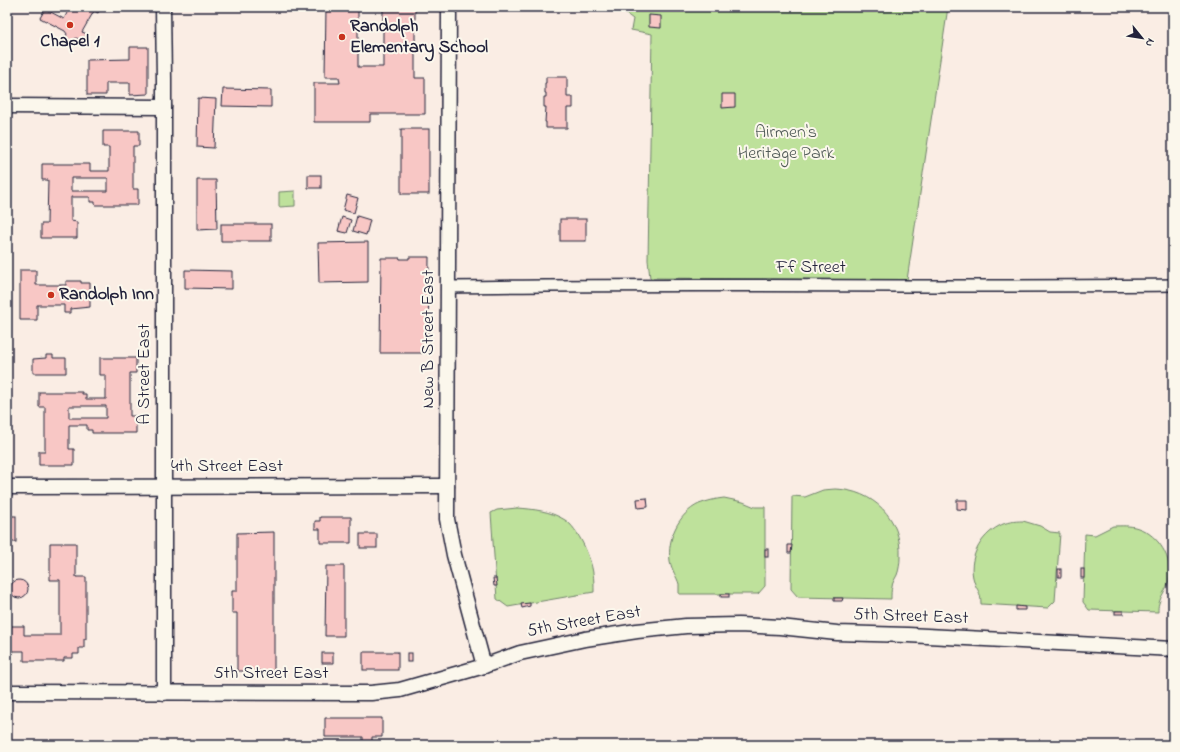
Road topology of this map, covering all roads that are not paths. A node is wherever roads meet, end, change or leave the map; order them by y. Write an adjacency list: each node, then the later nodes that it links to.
1 (163, 7): 4 (street, A Street East)
2 (449, 7): 6 (street, New B Street East)
3 (7, 106): 4 (street)
4 (164, 107): 9 (street, A Street East)
5 (1173, 285): 6 (street, Ff Street)
6 (449, 287): 7 (street, New B Street East)
7 (447, 486): 9 (street, 4th Street East); 11 (street, New B Street East)
8 (7, 487): 9 (street, 4th Street East)
9 (163, 487): 13 (street, A Street East)
10 (1173, 649): 11 (street, 5th Street East)
11 (484, 666): 13 (street, 5th Street East)
12 (7, 692): 13 (street, 5th Street East)
13 (164, 693)

